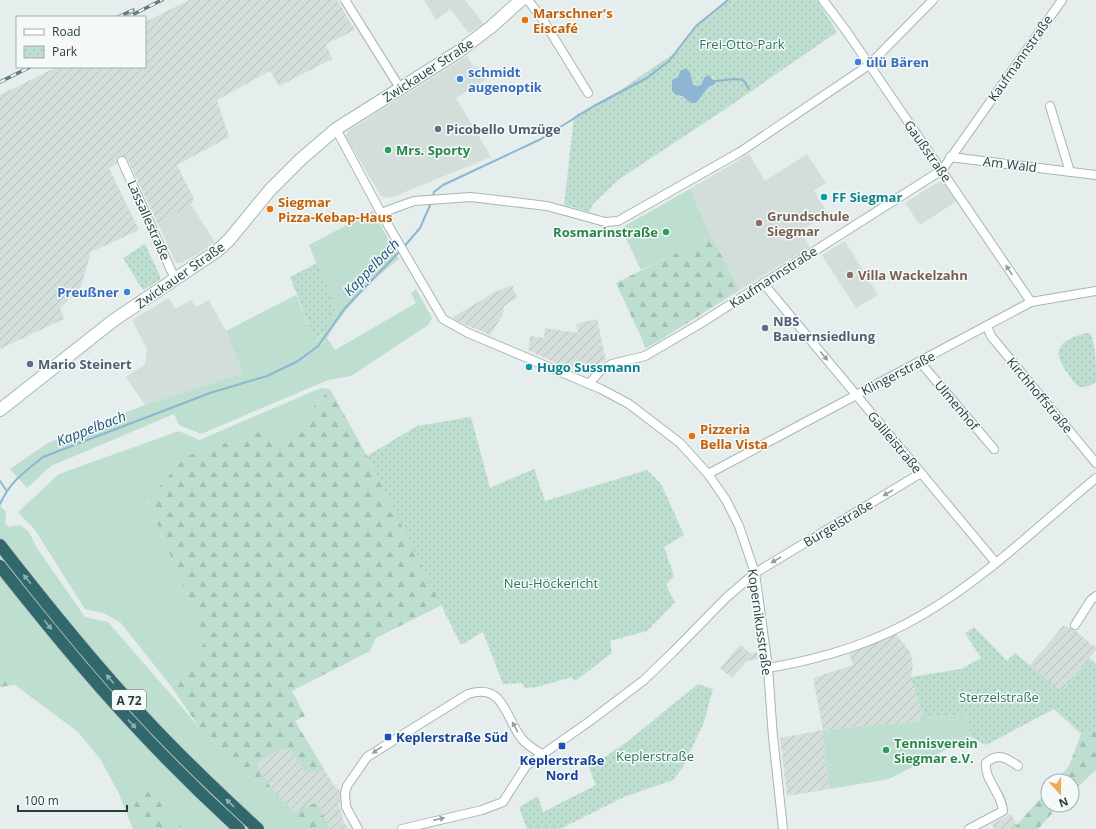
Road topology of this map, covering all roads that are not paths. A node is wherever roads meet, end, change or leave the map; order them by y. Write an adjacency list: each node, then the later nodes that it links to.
1 (345, 0): 8 (street)
2 (521, 0): 8 (main road, Zwickauer Straße)
3 (528, 0): 9 (street)
4 (823, 0): 7 (street, Gaußstraße)
5 (933, 0): 7 (street)
6 (1062, 0): 12 (street, Kaufmannstraße)
7 (869, 66): 14 (street, Gaußstraße); 17 (street)
8 (400, 88): 11 (main road, Zwickauer Straße)
9 (588, 93)
10 (1050, 106): 15 (street)
11 (336, 130): 17 (street, Kopernikusstraße); 18 (main road, Zwickauer Straße)
12 (950, 157): 14 (street, Kaufmannstraße); 15 (street, Am Wald)
13 (122, 161): 18 (street, Lassallestraße)
14 (942, 170): 19 (street, Kaufmannstraße); 21 (street, Gaußstraße, one-way to 14)
15 (1070, 172): 16 (street, Am Wald)
16 (1096, 175)
17 (381, 213): 24 (street, Kopernikusstraße)
18 (175, 279): 26 (main road, Zwickauer Straße)
19 (763, 283): 24 (street, Kaufmannstraße); 25 (street, Galileistraße, one-way to 25)
20 (1096, 291): 21 (street, Klingerstraße)
21 (1031, 302): 22 (street, Klingerstraße)
22 (986, 326): 23 (street, Klingerstraße); 28 (street, Kirchhoffstraße)
23 (920, 362): 25 (street, Klingerstraße); 27 (street, Ulmenhof)
24 (589, 384): 29 (street, Kopernikusstraße)
25 (856, 395): 29 (street, Klingerstraße); 30 (street, Galileistraße)
26 (0, 410)
27 (994, 449)
28 (1096, 463)
29 (708, 474): 35 (street, Kopernikusstraße)
30 (921, 474): 33 (street, Galileistraße); 35 (street, Bürgelstraße, one-way to 35)
31 (1096, 478): 33 (street)
32 (0, 546): 42 (highway, A 72, one-way to 32)
33 (996, 563): 38 (street)
34 (3, 570): 41 (highway, A 72, one-way to 41)
35 (755, 573): 38 (street, Kopernikusstraße); 39 (street)
36 (1096, 596): 37 (street)
37 (1075, 624)
38 (768, 668): 45 (street, Kopernikusstraße)
39 (542, 754): 43 (street, one-way to 43); 44 (street, one-way to 39)
40 (1018, 766): 46 (street)
41 (239, 829)
42 (258, 829)
43 (358, 829)
44 (402, 829)
45 (783, 829)
46 (969, 829)

